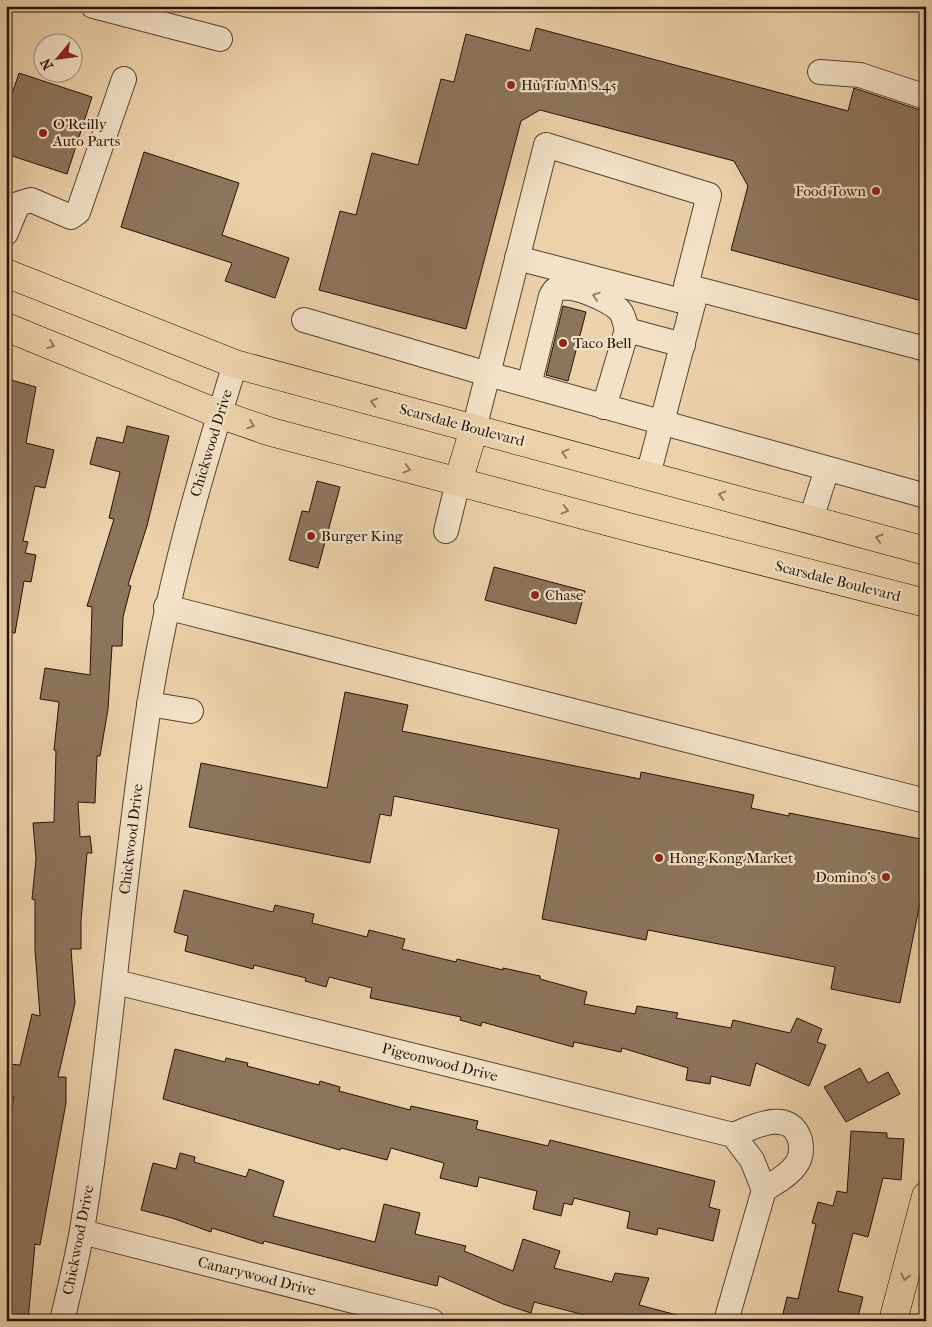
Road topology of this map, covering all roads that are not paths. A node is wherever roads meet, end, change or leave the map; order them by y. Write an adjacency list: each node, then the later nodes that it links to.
1 (93, 6): 2 (street)
2 (220, 39)
3 (820, 72): 5 (street)
4 (124, 79): 6 (street)
5 (926, 97)
6 (6, 233)
7 (517, 258): 9 (street); 9 (street); 16 (street)
8 (6, 273): 15 (main road, Scarsdale Boulevard)
9 (695, 297): 13 (street); 14 (street)
10 (304, 320): 16 (street)
11 (6, 327): 19 (main road, Scarsdale Boulevard, one-way to 19)
12 (627, 330): 13 (street); 17 (street, one-way to 17); 18 (street)
13 (683, 346): 20 (street)
14 (926, 350)
15 (235, 364): 19 (street, Chickwood Drive); 21 (main road, Scarsdale Boulevard, one-way to 15)
16 (488, 374): 17 (street); 21 (street)
17 (529, 386): 18 (street)
18 (604, 407): 20 (street)
19 (219, 414): 24 (main road, Scarsdale Boulevard, one-way to 24); 30 (street, Chickwood Drive)
20 (663, 423): 22 (street); 23 (street)
21 (474, 429): 23 (main road, Scarsdale Boulevard, one-way to 21); 24 (main road)
22 (827, 469): 25 (street); 26 (street)
23 (648, 475): 26 (main road, Scarsdale Boulevard, one-way to 23)
24 (458, 482): 27 (street); 29 (main road, Scarsdale Boulevard, one-way to 29)
25 (926, 496)
26 (811, 519): 28 (main road, Scarsdale Boulevard, one-way to 26)
27 (446, 531)
28 (926, 551)
29 (926, 603)
30 (166, 607): 31 (street, Chickwood Drive); 33 (street)
31 (149, 704): 32 (street); 34 (street, Chickwood Drive)
32 (190, 711)
33 (926, 802)
34 (116, 982): 35 (street, Pigeonwood Drive); 38 (street, Chickwood Drive)
35 (733, 1135): 36 (street); 36 (street)
36 (764, 1190): 41 (street)
37 (926, 1196): 42 (main road, one-way to 42)
38 (82, 1232): 39 (street, Chickwood Drive); 40 (street, Canarywood Drive)
39 (62, 1321)
40 (432, 1321)
41 (726, 1321)
42 (893, 1321)

